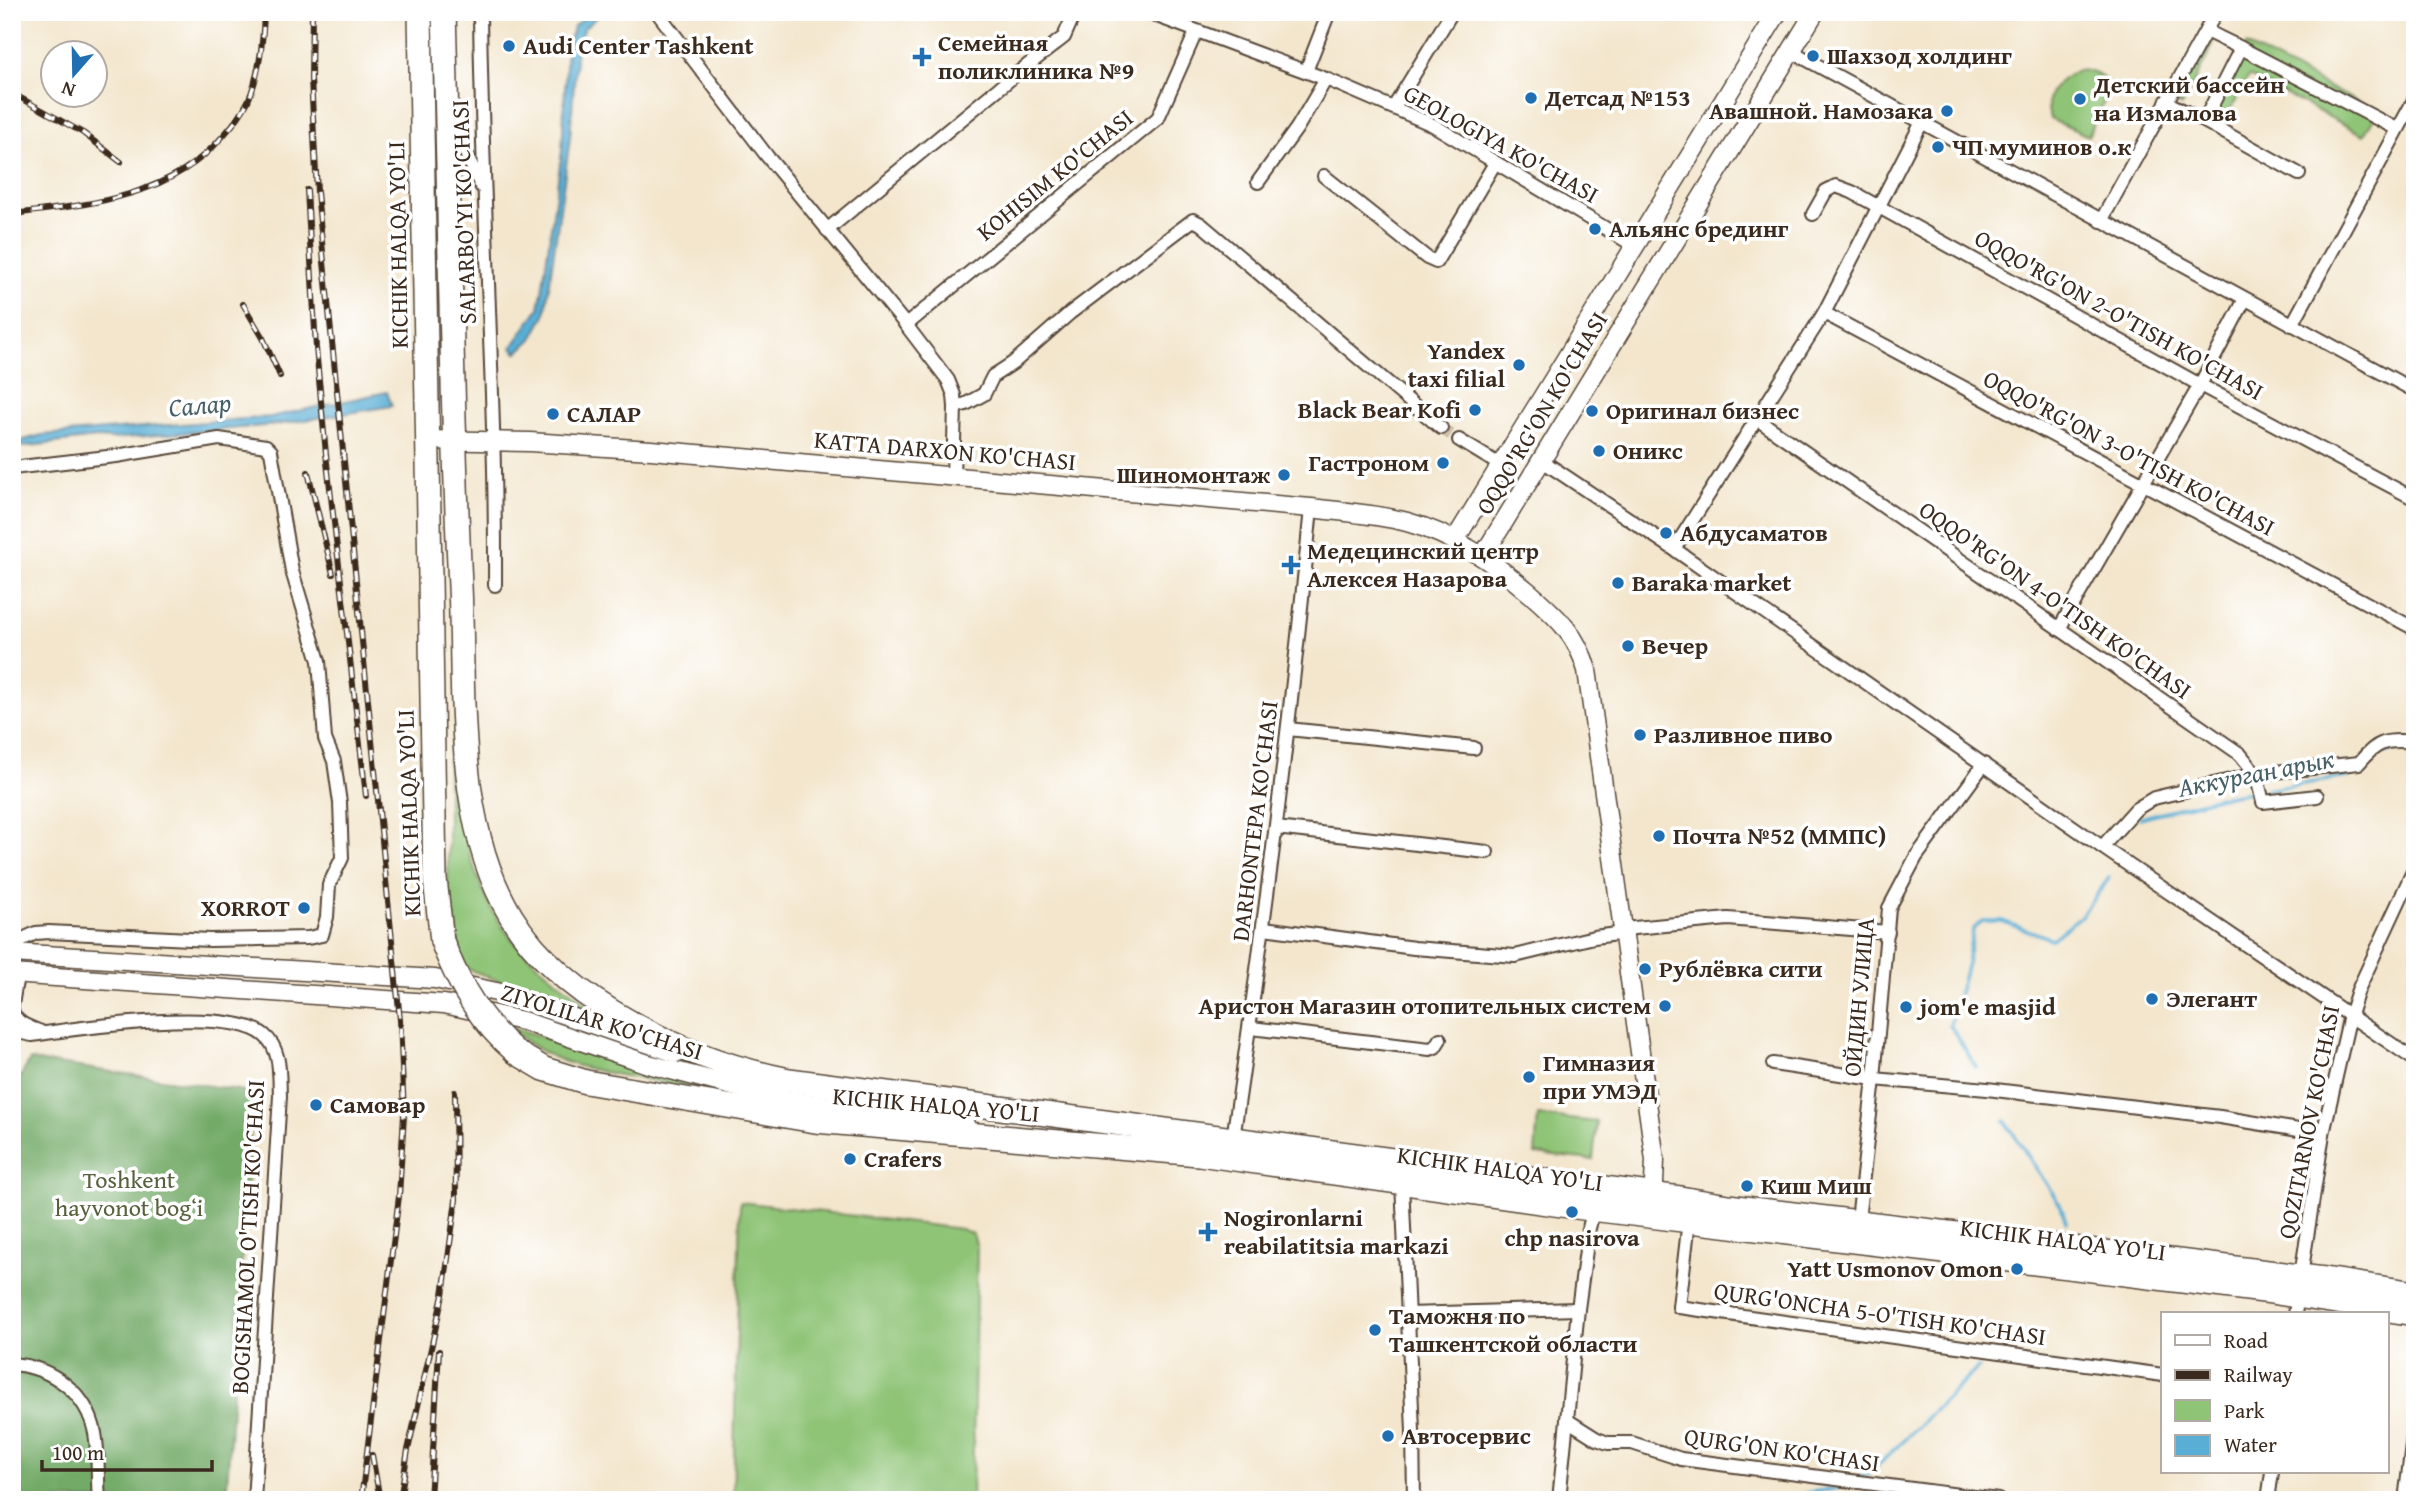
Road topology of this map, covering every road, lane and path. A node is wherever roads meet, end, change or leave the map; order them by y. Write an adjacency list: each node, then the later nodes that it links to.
1 (420, 12): 47 (highway, KICHIK HALQA YO'LI)
2 (444, 12): 22 (highway, KICHIK HALQA YO'LI)
3 (480, 12): 32 (street, SALARBO'YI KO'CHASI)
4 (657, 12): 36 (street)
5 (1075, 12): 36 (street)
6 (1146, 12): 13 (street, GEOLOGIYA KO'CHASI)
7 (1329, 12): 17 (street)
8 (1452, 12): 21 (street)
9 (1778, 12): 14 (main road, OQQO'RG'ON KO'CHASI)
10 (1815, 12): 16 (main road, OQQO'RG'ON KO'CHASI)
11 (2216, 12): 12 (street)
12 (2206, 31): 15 (street); 20 (street)
13 (1196, 32): 17 (street, GEOLOGIYA KO'CHASI); 40 (street, KOHISIM KO'CHASI)
14 (1764, 35): 16 (main road); 26 (main road, OQQO'RG'ON KO'CHASI)
15 (2241, 48): 23 (street); 25 (street)
16 (1791, 51): 24 (street); 28 (main road, OQQO'RG'ON KO'CHASI)
17 (1306, 71): 18 (street, GEOLOGIYA KO'CHASI)
18 (1326, 79): 21 (street, GEOLOGIYA KO'CHASI); 31 (street)
19 (2415, 98): 25 (street)
20 (2166, 102): 23 (street); 35 (street)
21 (1394, 107): 27 (street, GEOLOGIYA KO'CHASI)
22 (447, 111): 32 (street); 49 (highway, KICHIK HALQA YO'LI)
23 (2204, 121): 29 (street)
24 (1922, 122): 33 (street); 35 (street)
25 (2397, 129): 41 (street)
26 (1692, 152): 28 (main road); 37 (main road, OQQO'RG'ON KO'CHASI)
27 (1496, 163): 30 (street); 37 (street, GEOLOGIYA KO'CHASI)
28 (1720, 168): 51 (main road, OQQO'RG'ON KO'CHASI)
29 (2299, 174)
30 (1324, 176)
31 (1258, 182)
32 (484, 193): 50 (street, SALARBO'YI KO'CHASI)
33 (1878, 207): 34 (street, OQQO'RG'ON 2-O'TISH KO'CHASI); 39 (street); 42 (street, OQQO'RG'ON 2-O'TISH KO'CHASI)
34 (1813, 214)
35 (2101, 221): 38 (street)
36 (827, 230): 40 (street)
37 (1635, 246): 52 (main road, OQQO'RG'ON KO'CHASI)
38 (2245, 299): 41 (street); 42 (street)
39 (1824, 313): 45 (street); 55 (street, OQQO'RG'ON 3-O'TISH KO'CHASI)
40 (906, 325): 44 (street)
41 (2292, 325): 43 (street)
42 (2200, 385): 55 (street); 56 (street, OQQO'RG'ON 2-O'TISH KO'CHASI)
43 (2415, 391)
44 (955, 407): 46 (street); 54 (street)
45 (1757, 419): 59 (street); 62 (street, OQQO'RG'ON 4-O'TISH KO'CHASI)
46 (1441, 428)
47 (426, 440): 49 (main road, KATTA DARXON KO'CHASI); 94 (highway, KICHIK HALQA YO'LI, bridge)
48 (1459, 440): 52 (street)
49 (453, 441): 50 (main road, KATTA DARXON KO'CHASI); 90 (highway, KICHIK HALQA YO'LI)
50 (493, 443): 54 (main road, KATTA DARXON KO'CHASI); 61 (street, SALARBO'YI KO'CHASI)
51 (1541, 460): 59 (street); 60 (main road, OQQO'RG'ON KO'CHASI)
52 (1500, 466): 58 (main road, OQQO'RG'ON KO'CHASI)
53 (12, 468): 77 (street)
54 (953, 476): 57 (main road, KATTA DARXON KO'CHASI)
55 (2142, 483): 62 (street); 63 (street, OQQO'RG'ON 3-O'TISH KO'CHASI)
56 (2415, 499)
57 (1311, 508): 58 (main road, KATTA DARXON KO'CHASI); 64 (street, DARHONTEPA KO'CHASI)
58 (1455, 540): 60 (main road, KATTA DARXON KO'CHASI)
59 (1674, 549): 67 (street)
60 (1483, 556): 75 (main road)
61 (495, 585)
62 (2059, 629): 68 (street, OQQO'RG'ON 4-O'TISH KO'CHASI)
63 (2415, 629)
64 (1288, 729): 66 (street); 70 (street, DARHONTEPA KO'CHASI)
65 (2415, 742): 68 (street)
66 (1474, 748)
67 (1984, 764): 71 (street); 76 (street, ОЙДИН УЛИЦА)
68 (2258, 785): 69 (street); 71 (street)
69 (2317, 796)
70 (1276, 828): 72 (street); 74 (street, DARHONTEPA KO'CHASI)
71 (2102, 847): 83 (street)
72 (1487, 852)
73 (2415, 867): 83 (street, QOZITARNOV KO'CHASI)
74 (1264, 928): 75 (street); 84 (street, DARHONTEPA KO'CHASI)
75 (1624, 931): 76 (street); 97 (main road)
76 (1888, 932): 91 (street, ОЙДИН УЛИЦА)
77 (12, 944)
78 (12, 953): 79 (main road, ZIYOLILAR KO'CHASI)
79 (180, 962): 81 (main road); 90 (main road, ZIYOLILAR KO'CHASI)
80 (15, 974): 81 (main road, ZIYOLILAR KO'CHASI); 82 (street)
81 (179, 985): 94 (main road, ZIYOLILAR KO'CHASI)
82 (12, 1007): 86 (street)
83 (2350, 1015): 88 (street); 92 (street, QOZITARNOV KO'CHASI)
84 (1251, 1028): 87 (street); 93 (street, DARHONTEPA KO'CHASI)
85 (12, 1031): 86 (street, BOGISHAMOL O'TISH KO'CHASI)
86 (44, 1033): 114 (street, BOGISHAMOL O'TISH KO'CHASI)
87 (1440, 1039)
88 (2415, 1060)
89 (1773, 1064): 91 (street)
90 (771, 1076): 93 (highway, KICHIK HALQA YO'LI)
91 (1874, 1079): 92 (street); 100 (street, ОЙДИН УЛИЦА)
92 (2323, 1134): 102 (street, QOZITARNOV KO'CHASI)
93 (1232, 1149): 94 (highway, KICHIK HALQA YO'LI); 95 (highway, KICHIK HALQA YO'LI); 96 (highway, KICHIK HALQA YO'LI)
94 (1172, 1151)
95 (1402, 1182): 98 (highway, KICHIK HALQA YO'LI); 104 (street)
96 (1606, 1188): 97 (highway, KICHIK HALQA YO'LI); 98 (street)
97 (1653, 1205): 98 (highway, KICHIK HALQA YO'LI); 99 (highway, KICHIK HALQA YO'LI); 100 (highway, KICHIK HALQA YO'LI)
98 (1600, 1210): 103 (street)
99 (1689, 1220): 102 (highway, KICHIK HALQA YO'LI); 107 (street, QURG'ONCHA 5-O'TISH KO'CHASI)
100 (1858, 1220): 102 (highway, KICHIK HALQA YO'LI)
101 (2415, 1293): 102 (highway, KICHIK HALQA YO'LI)
102 (2298, 1295): 105 (highway, KICHIK HALQA YO'LI)
103 (1578, 1309): 104 (street); 108 (street)
104 (1408, 1314): 115 (street)
105 (2415, 1314)
106 (12, 1364): 113 (street)
107 (2161, 1375)
108 (1567, 1420): 116 (street); 117 (street, QURG'ON KO'CHASI)
109 (2415, 1421): 110 (street)
110 (2413, 1452): 112 (street)
111 (2272, 1474): 118 (street)
112 (2408, 1497)
113 (99, 1500)
114 (254, 1500)
115 (1414, 1500)
116 (1559, 1500)
117 (1998, 1500)
118 (2268, 1500)

